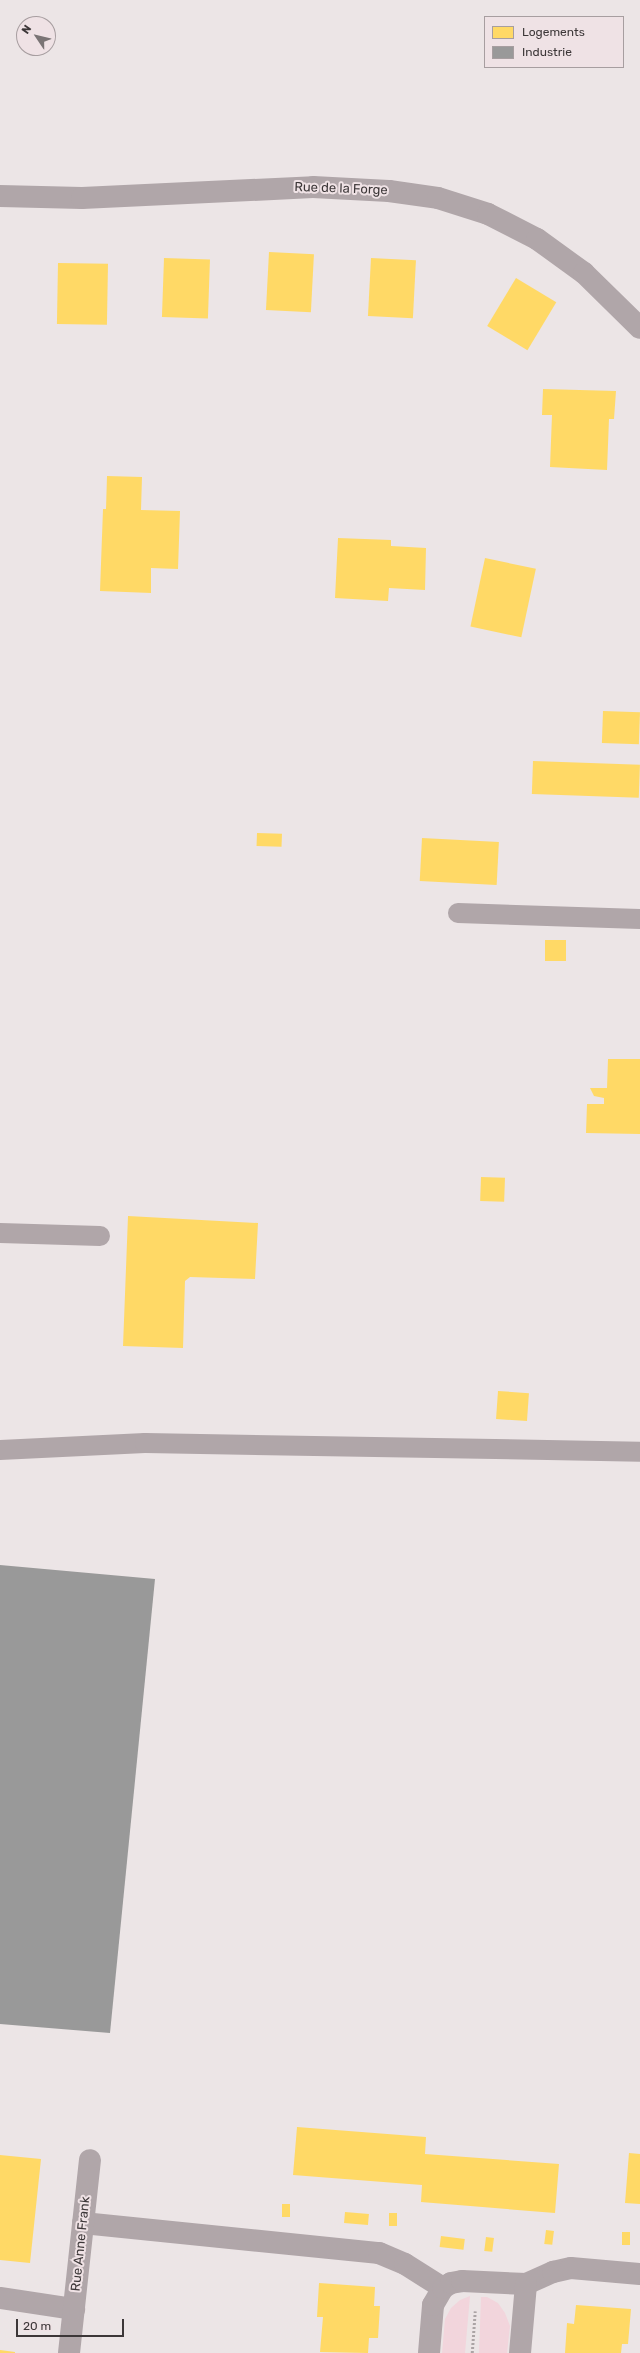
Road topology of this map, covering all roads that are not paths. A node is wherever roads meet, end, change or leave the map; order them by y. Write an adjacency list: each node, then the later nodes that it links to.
1 (0, 196): 2 (street, Rue de la Forge)
2 (640, 328)
3 (458, 914): 4 (lane)
4 (640, 919)
5 (0, 1233): 6 (lane)
6 (100, 1236)
7 (0, 1450): 8 (lane)
8 (640, 1452)
9 (90, 2160): 10 (street, Rue Anne Frank)
10 (83, 2223): 13 (street); 15 (street, Rue Anne Frank)
11 (640, 2274): 12 (street)
12 (526, 2284): 13 (street); 18 (street)
13 (443, 2288): 17 (street)
14 (0, 2298): 15 (street)
15 (74, 2309): 16 (street, Rue Anne Frank)
16 (69, 2353)
17 (429, 2353)
18 (520, 2353)

